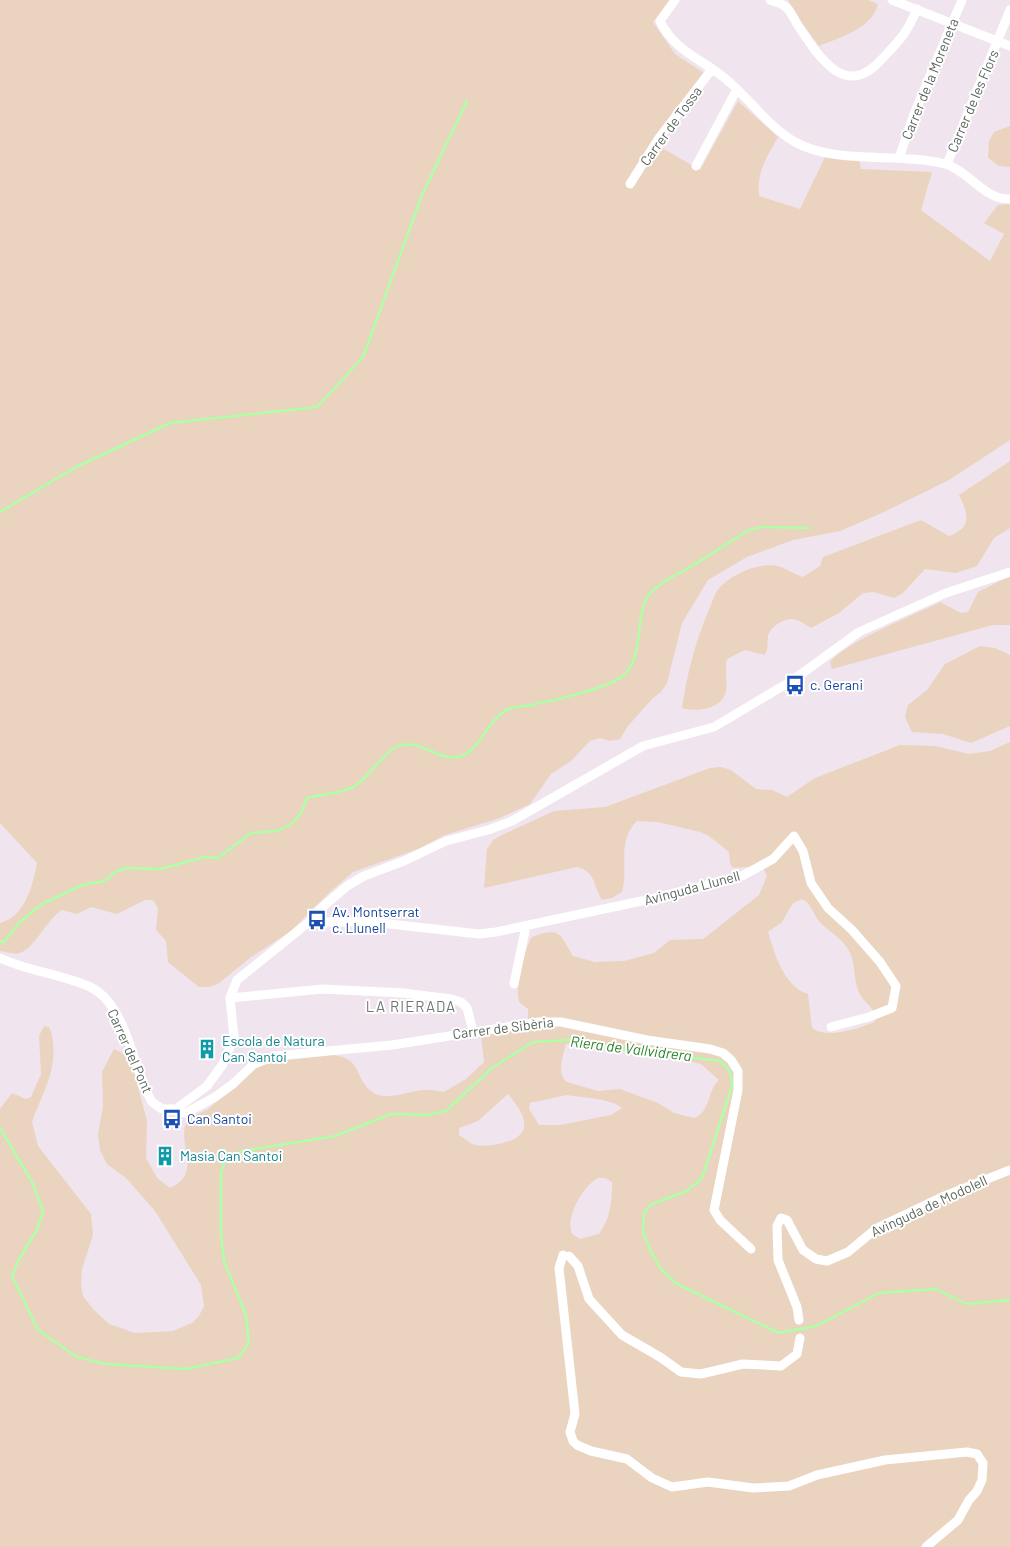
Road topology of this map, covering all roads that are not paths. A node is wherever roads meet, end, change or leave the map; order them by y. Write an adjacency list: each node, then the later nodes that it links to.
1 (675, 0): 10 (street)
2 (770, 0): 5 (street)
3 (892, 0): 5 (street)
4 (962, 0): 7 (street, Carrer de la Moreneta)
5 (917, 9): 7 (street)
6 (1010, 10): 8 (street, Carrer de les Flors)
7 (952, 24): 8 (street); 12 (street, Carrer de la Moreneta)
8 (998, 42): 9 (street); 13 (street, Carrer de les Flors)
9 (1010, 46)
10 (712, 69): 11 (street); 15 (street, Carrer de Tossa)
11 (737, 89): 12 (street); 14 (street)
12 (899, 158): 13 (street)
13 (947, 164): 16 (street)
14 (696, 166)
15 (630, 184)
16 (1010, 199)
17 (1010, 572): 18 (street)
18 (309, 922): 19 (street, Avinguda Llunell); 22 (street)
19 (526, 926): 21 (street); 23 (street, Avinguda Llunell)
20 (0, 958): 25 (street, Carrer del Pont)
21 (514, 984)
22 (230, 998): 24 (street); 25 (street)
23 (831, 1027)
24 (473, 1031): 25 (street, Carrer de Sibèria); 27 (street, Carrer de Sibèria)
25 (176, 1110)
26 (1010, 1170): 28 (street, Avinguda de Modolell)
27 (751, 1249)
28 (799, 1320)
29 (800, 1338): 30 (street)
30 (926, 1547)

